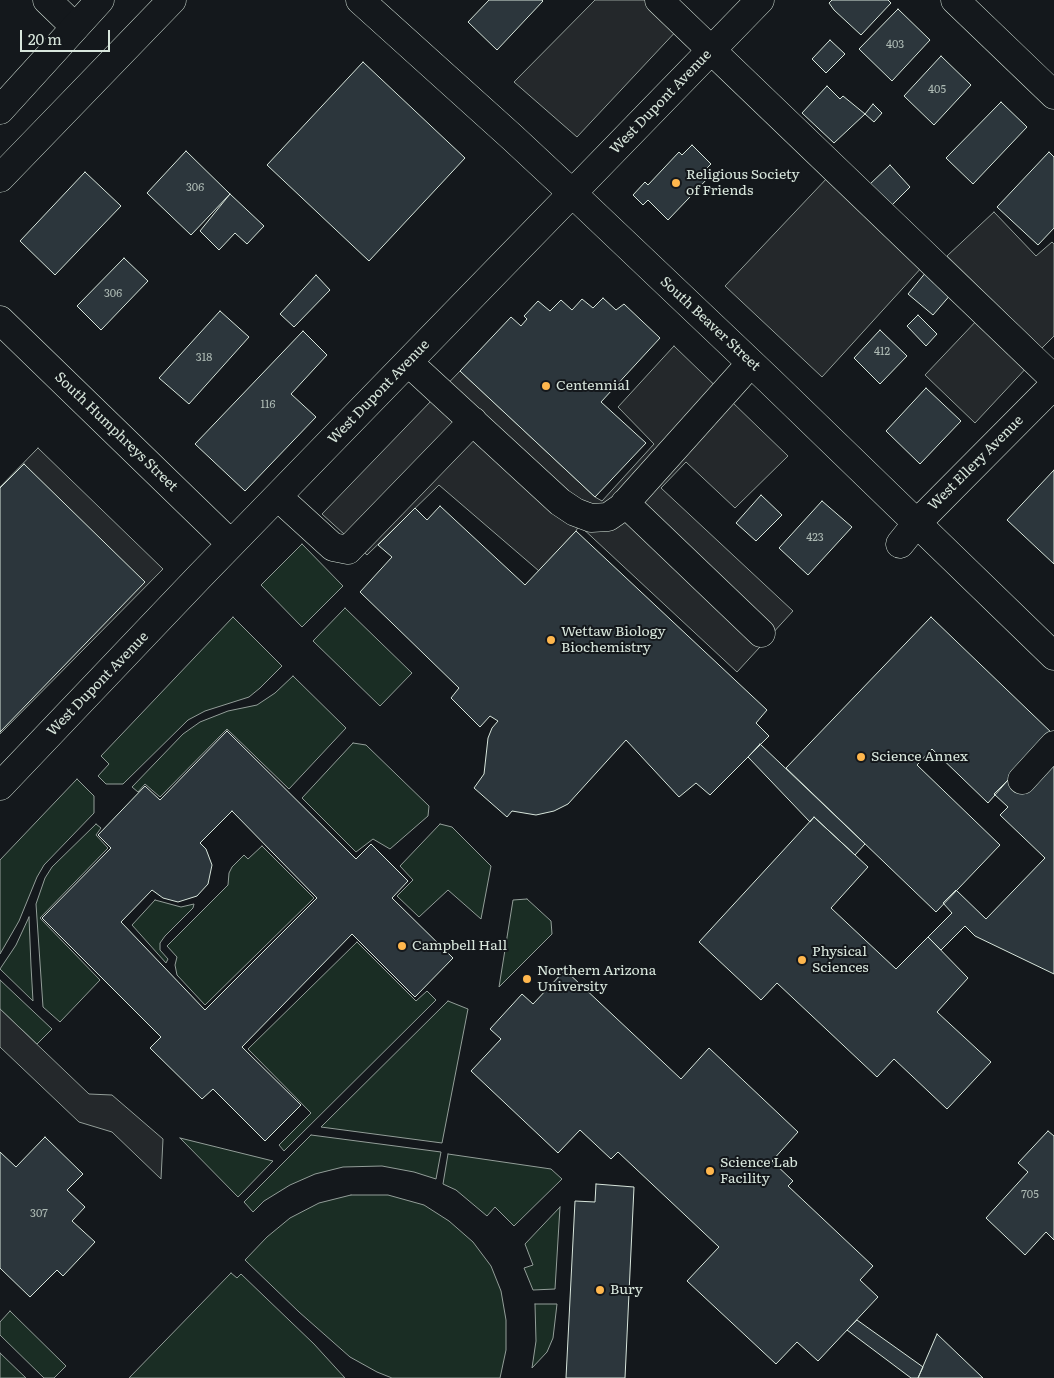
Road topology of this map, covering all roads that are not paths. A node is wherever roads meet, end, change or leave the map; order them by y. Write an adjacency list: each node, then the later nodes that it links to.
1 (47, 0): 8 (street)
2 (100, 0): 8 (street)
3 (172, 0): 12 (street)
4 (360, 0): 13 (street, South Beaver Street)
5 (659, 0): 9 (street)
6 (760, 0): 9 (street, West Dupont Avenue)
7 (955, 0): 10 (street)
8 (75, 27): 11 (street)
9 (712, 50): 13 (street, West Dupont Avenue); 17 (street)
10 (1054, 95)
11 (0, 110)
12 (0, 178)
13 (572, 193): 15 (street, West Dupont Avenue); 16 (street, South Beaver Street)
14 (0, 320): 23 (street, South Humphreys Street)
15 (408, 362): 19 (street); 20 (street, West Dupont Avenue)
16 (751, 363): 21 (street); 22 (street, South Beaver Street)
17 (1054, 380)
18 (1054, 385): 22 (street, West Ellery Avenue)
19 (473, 421): 20 (street); 21 (street)
20 (278, 497): 23 (street, West Dupont Avenue)
21 (625, 503): 24 (street)
22 (908, 534): 25 (street, South Beaver Street)
23 (232, 544): 28 (street, West Dupont Avenue)
24 (761, 633)
25 (1054, 656)
26 (1054, 746): 27 (street)
27 (1022, 780)
28 (0, 786)

